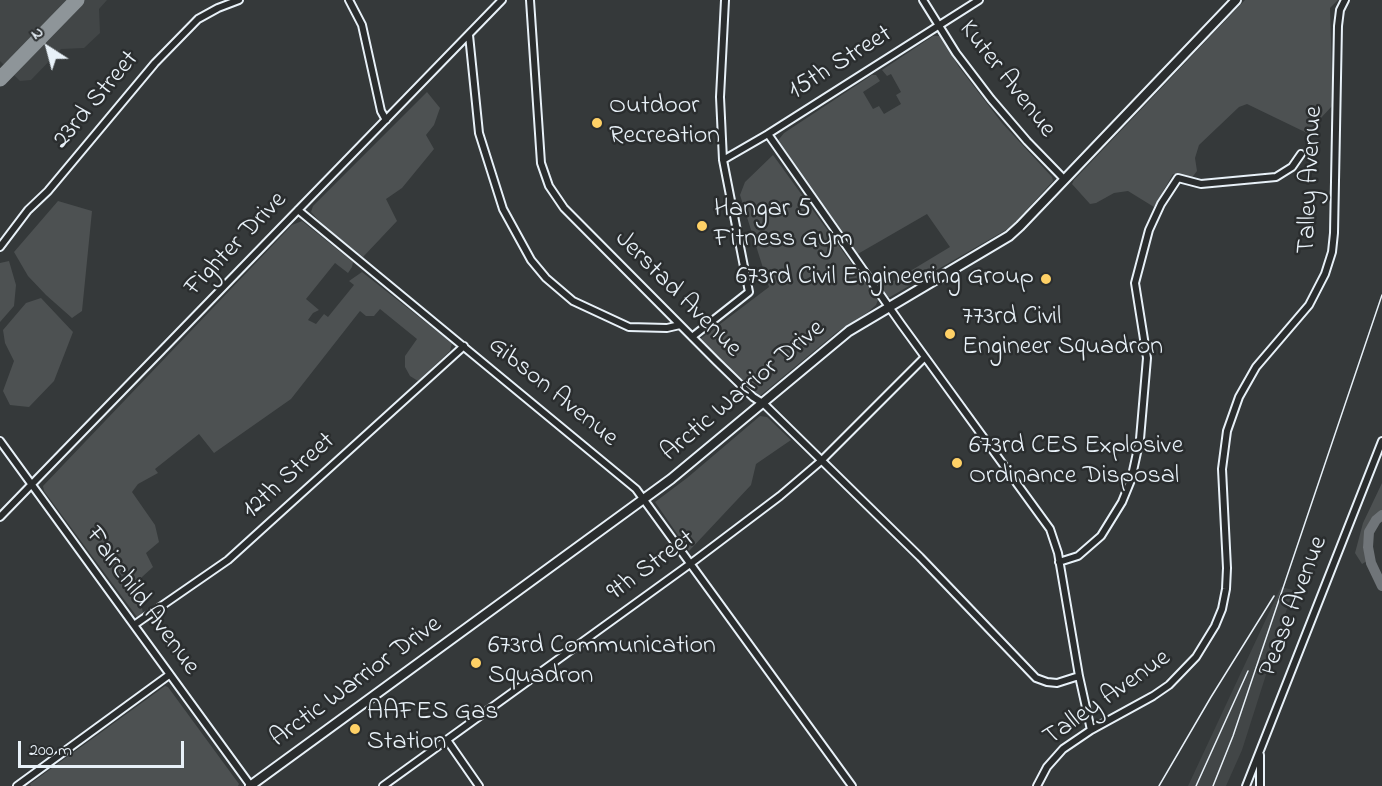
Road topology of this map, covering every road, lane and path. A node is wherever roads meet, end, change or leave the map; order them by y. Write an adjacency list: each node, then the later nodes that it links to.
1 (239, 0): 19 (street, 23rd Street)
2 (342, 0): 10 (street)
3 (502, 0): 12 (street, Fighter Drive)
4 (530, 0): 21 (street, Jerstad Avenue)
5 (725, 0): 16 (street)
6 (923, 0): 11 (street, Kuter Avenue)
7 (979, 0): 11 (street, 15th Street)
8 (1236, 0): 17 (main road, Arctic Warrior Drive)
9 (1345, 0): 37 (street, Talley Avenue)
10 (350, 2): 13 (street)
11 (938, 26): 14 (street, 15th Street); 17 (street, Kuter Avenue)
12 (470, 35): 13 (street, Fighter Drive); 21 (street)
13 (386, 120): 18 (street, Fighter Drive)
14 (768, 134): 16 (street, 15th Street); 20 (street)
15 (1301, 154): 32 (street)
16 (723, 160): 22 (street)
17 (1064, 179): 20 (main road, Arctic Warrior Drive)
18 (298, 210): 23 (street, Gibson Avenue); 29 (street, Fighter Drive)
19 (0, 247)
20 (889, 306): 24 (street); 25 (main road, Arctic Warrior Drive)
21 (680, 325): 22 (street, Jerstad Avenue)
22 (692, 337): 25 (street, Jerstad Avenue)
23 (464, 346): 30 (street, Gibson Avenue); 34 (street, 12th Street)
24 (926, 357): 28 (street, 9th Street); 32 (street)
25 (764, 404): 28 (street, Jerstad Avenue); 30 (main road, Arctic Warrior Drive)
26 (0, 441): 29 (street, Fairchild Avenue)
27 (1382, 441): 39 (street, Pease Avenue)
28 (821, 461): 33 (street, 9th Street); 36 (street, Jerstad Avenue)
29 (31, 484): 31 (street, Fighter Drive); 34 (street, Fairchild Avenue)
30 (643, 500): 33 (street, Gibson Avenue); 41 (main road, Arctic Warrior Drive)
31 (0, 517)
32 (1059, 562): 36 (street)
33 (690, 564): 38 (street, 9th Street); 44 (street, Gibson Avenue)
34 (134, 625): 35 (street, Fairchild Avenue)
35 (169, 675): 40 (street); 41 (street, Fairchild Avenue)
36 (1078, 676): 37 (street)
37 (1091, 730): 45 (street, Talley Avenue)
38 (447, 740): 42 (street, 9th Street); 43 (street)
39 (1260, 751): 46 (street, Pease Avenue); 47 (street)
40 (17, 786)
41 (250, 786)
42 (383, 786)
43 (479, 786)
44 (852, 786)
45 (1037, 786)
46 (1246, 786)
47 (1260, 786)

